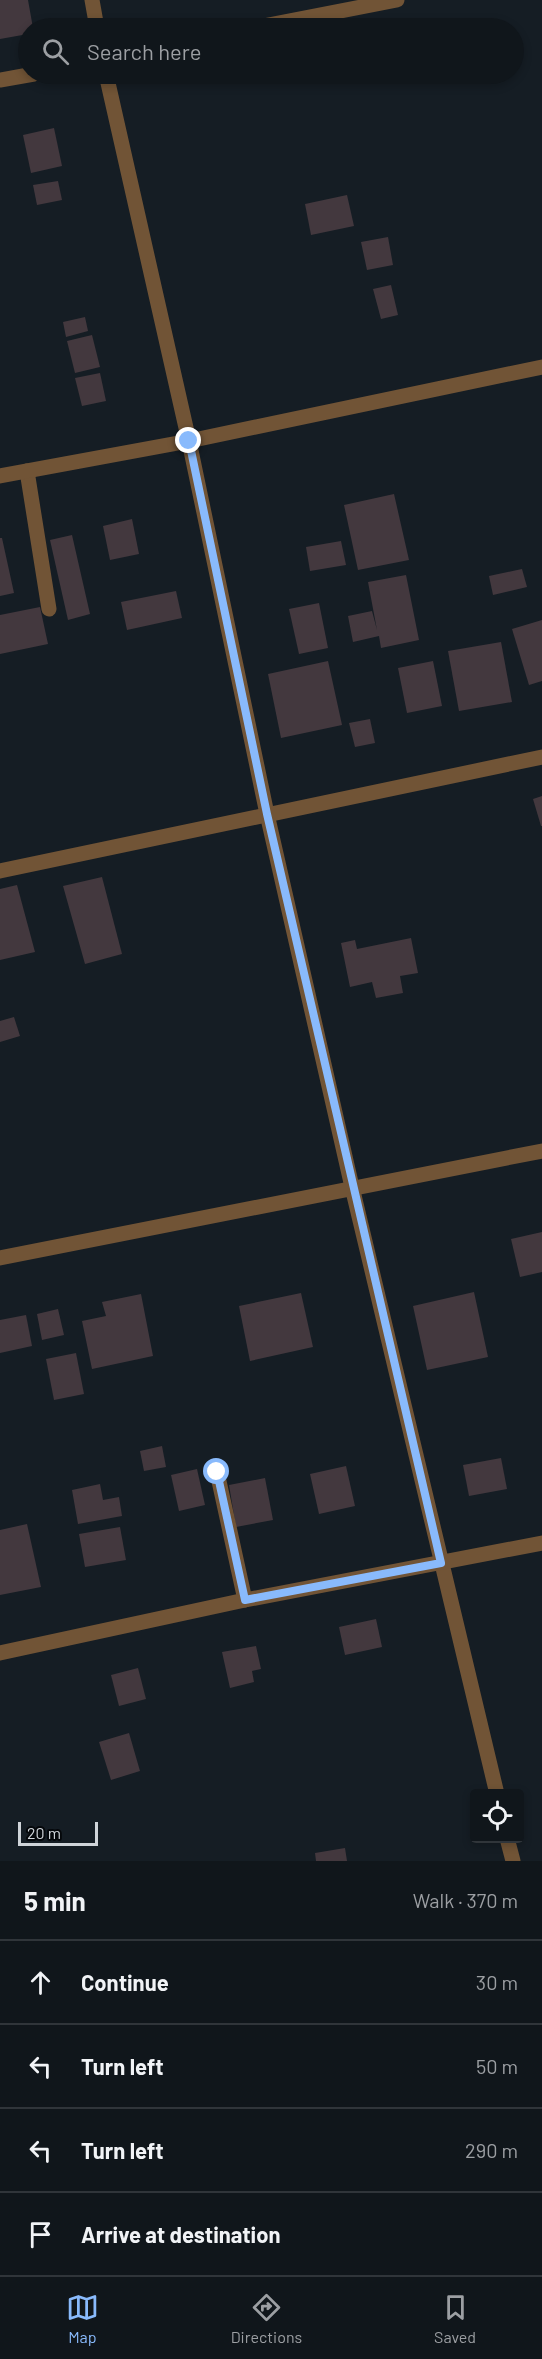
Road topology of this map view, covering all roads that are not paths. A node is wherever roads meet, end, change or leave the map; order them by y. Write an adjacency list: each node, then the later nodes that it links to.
1 (92, 0): 3 (street)
2 (397, 0): 4 (street)
3 (95, 18)
4 (305, 18)
5 (18, 77): 6 (street)
6 (0, 80)
7 (108, 84): 9 (street)
8 (542, 367): 9 (street)
9 (189, 441): 10 (street); 14 (street)
10 (27, 471): 11 (street); 12 (street)
11 (0, 476)
12 (49, 609)
13 (542, 757): 14 (street)
14 (267, 814): 15 (street); 17 (street)
15 (0, 871)
16 (542, 1151): 17 (street)
17 (352, 1187): 18 (street); 21 (street)
18 (0, 1258)
19 (217, 1472): 22 (street)
20 (542, 1543): 21 (street)
21 (441, 1563): 22 (street); 24 (street)
22 (245, 1600): 23 (street)
23 (0, 1653)
24 (495, 1789)
25 (508, 1843): 26 (street)
26 (513, 1861)

